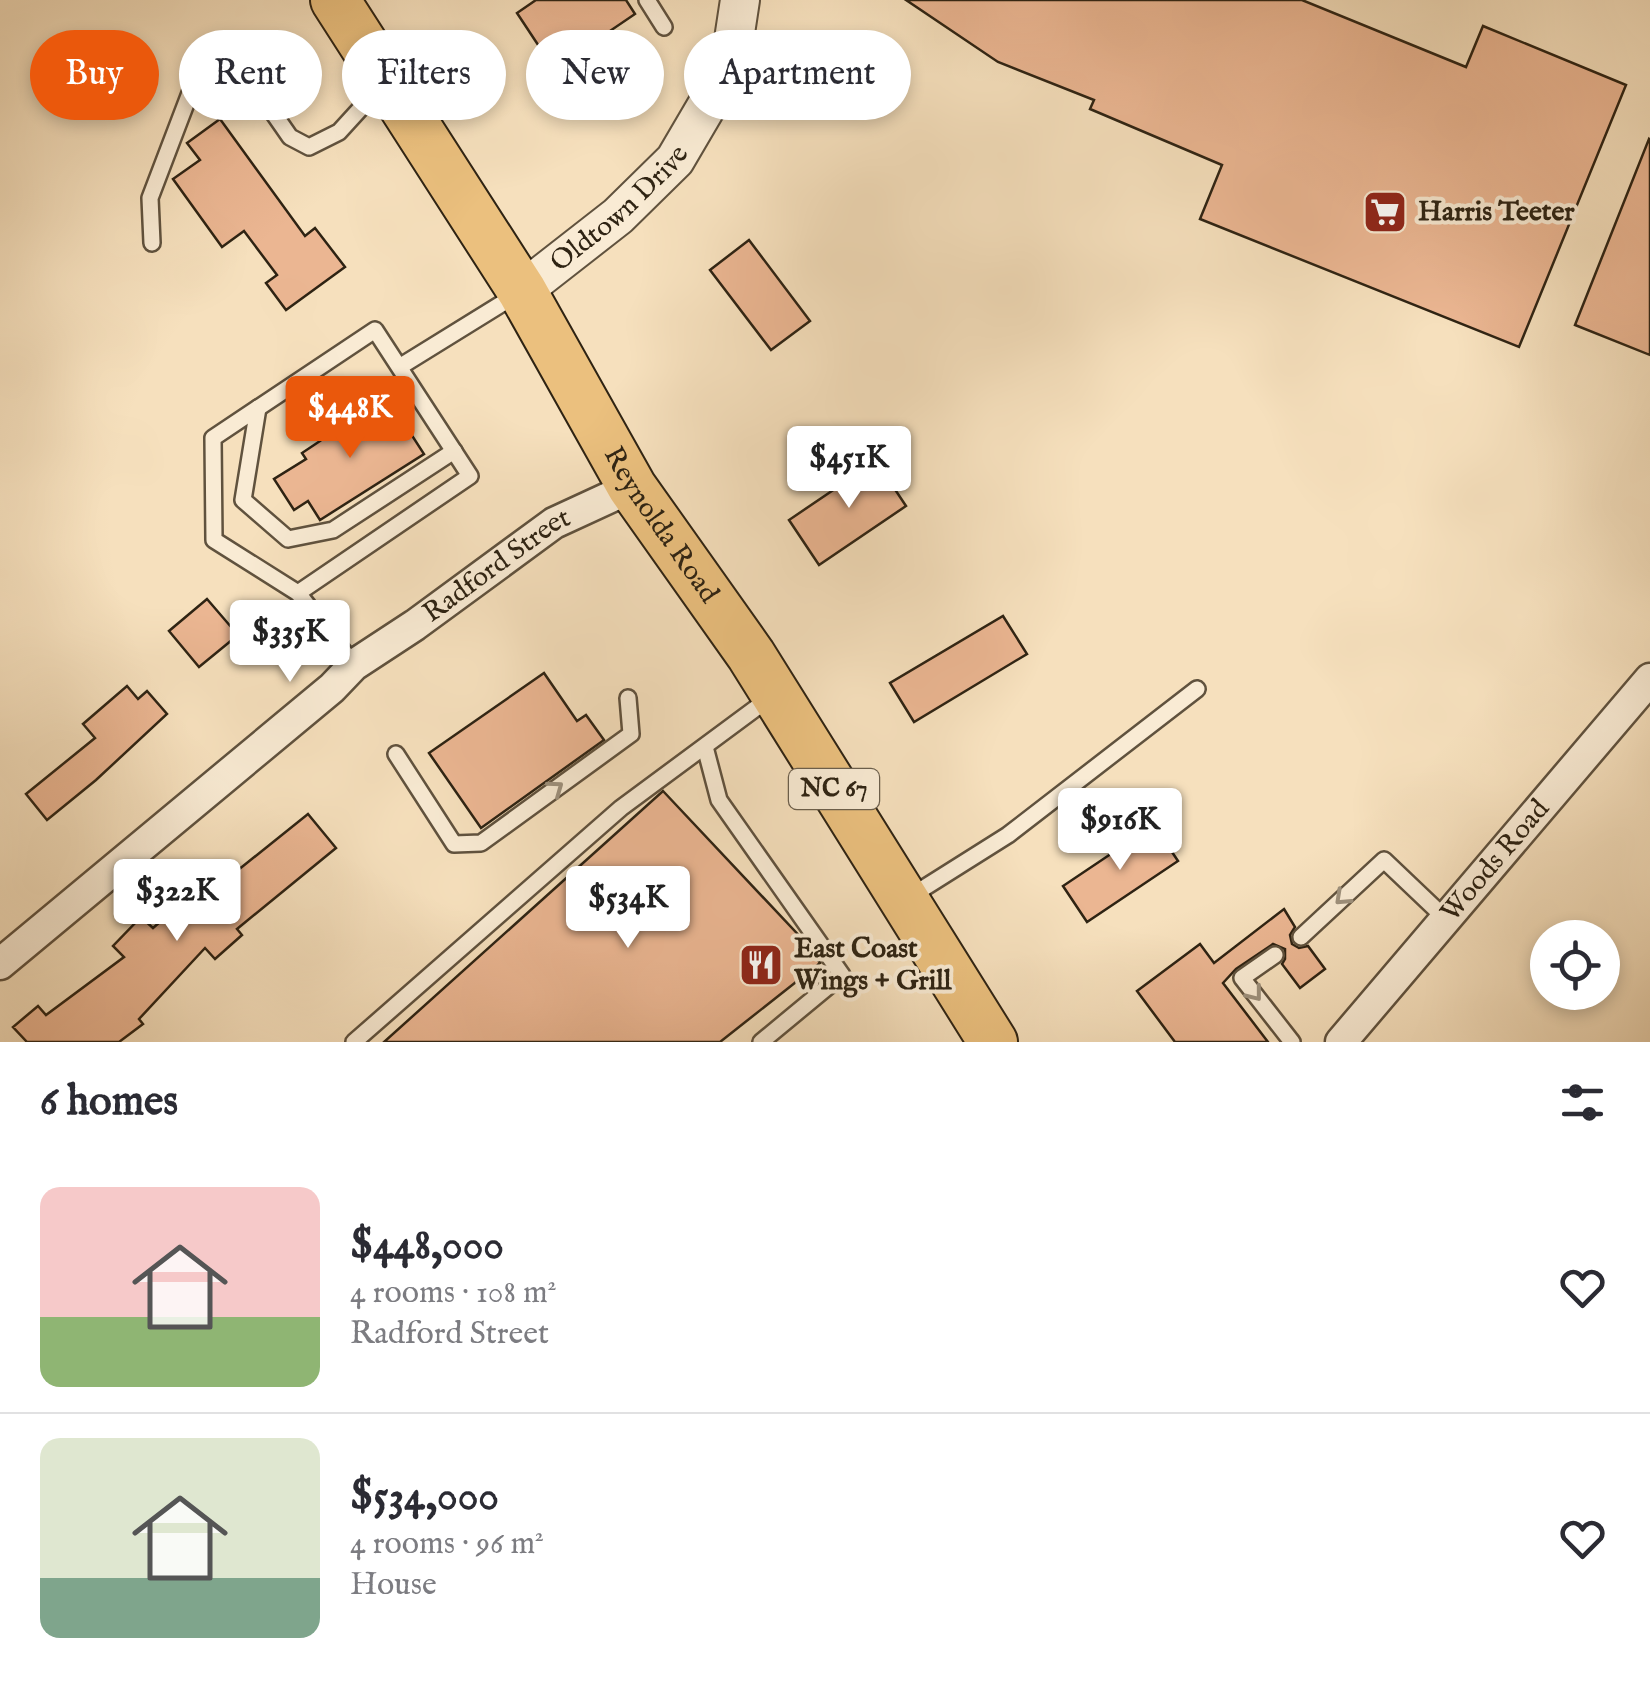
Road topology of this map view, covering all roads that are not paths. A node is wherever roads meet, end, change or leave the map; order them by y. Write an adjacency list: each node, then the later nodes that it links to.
1 (335, 0): 5 (main road, Reynolda Road / NC 67)
2 (647, 0): 4 (lane)
3 (740, 0): 9 (street, Oldtown Drive)
4 (664, 27)
5 (354, 30)
6 (350, 120): 8 (lane)
7 (413, 120): 9 (main road, Reynolda Road / NC 67)
8 (152, 243)
9 (522, 291): 10 (lane); 13 (main road, Reynolda Road / NC 67)
10 (401, 366): 11 (lane); 12 (lane)
11 (258, 408): 12 (lane); 14 (lane)
12 (454, 450): 14 (lane)
13 (632, 487): 15 (street, Radford Street); 18 (main road, Reynolda Road / NC 67)
14 (298, 593): 15 (lane)
15 (354, 665): 26 (street, Radford Street)
16 (1650, 679): 23 (street, Woods Road)
17 (1198, 689): 22 (lane)
18 (774, 694): 20 (lane); 22 (main road, Reynolda Road / NC 67)
19 (628, 698): 21 (lane, one-way to 19)
20 (705, 747): 27 (lane); 28 (lane)
21 (396, 754)
22 (905, 900): 29 (main road, Reynolda Road / NC 67)
23 (1445, 918): 24 (lane, one-way to 24); 31 (street, Woods Road)
24 (1300, 936)
25 (1275, 955): 30 (lane, one-way to 30)
26 (0, 964)
27 (354, 1042)
28 (761, 1042)
29 (993, 1042)
30 (1292, 1042)
31 (1341, 1042)

